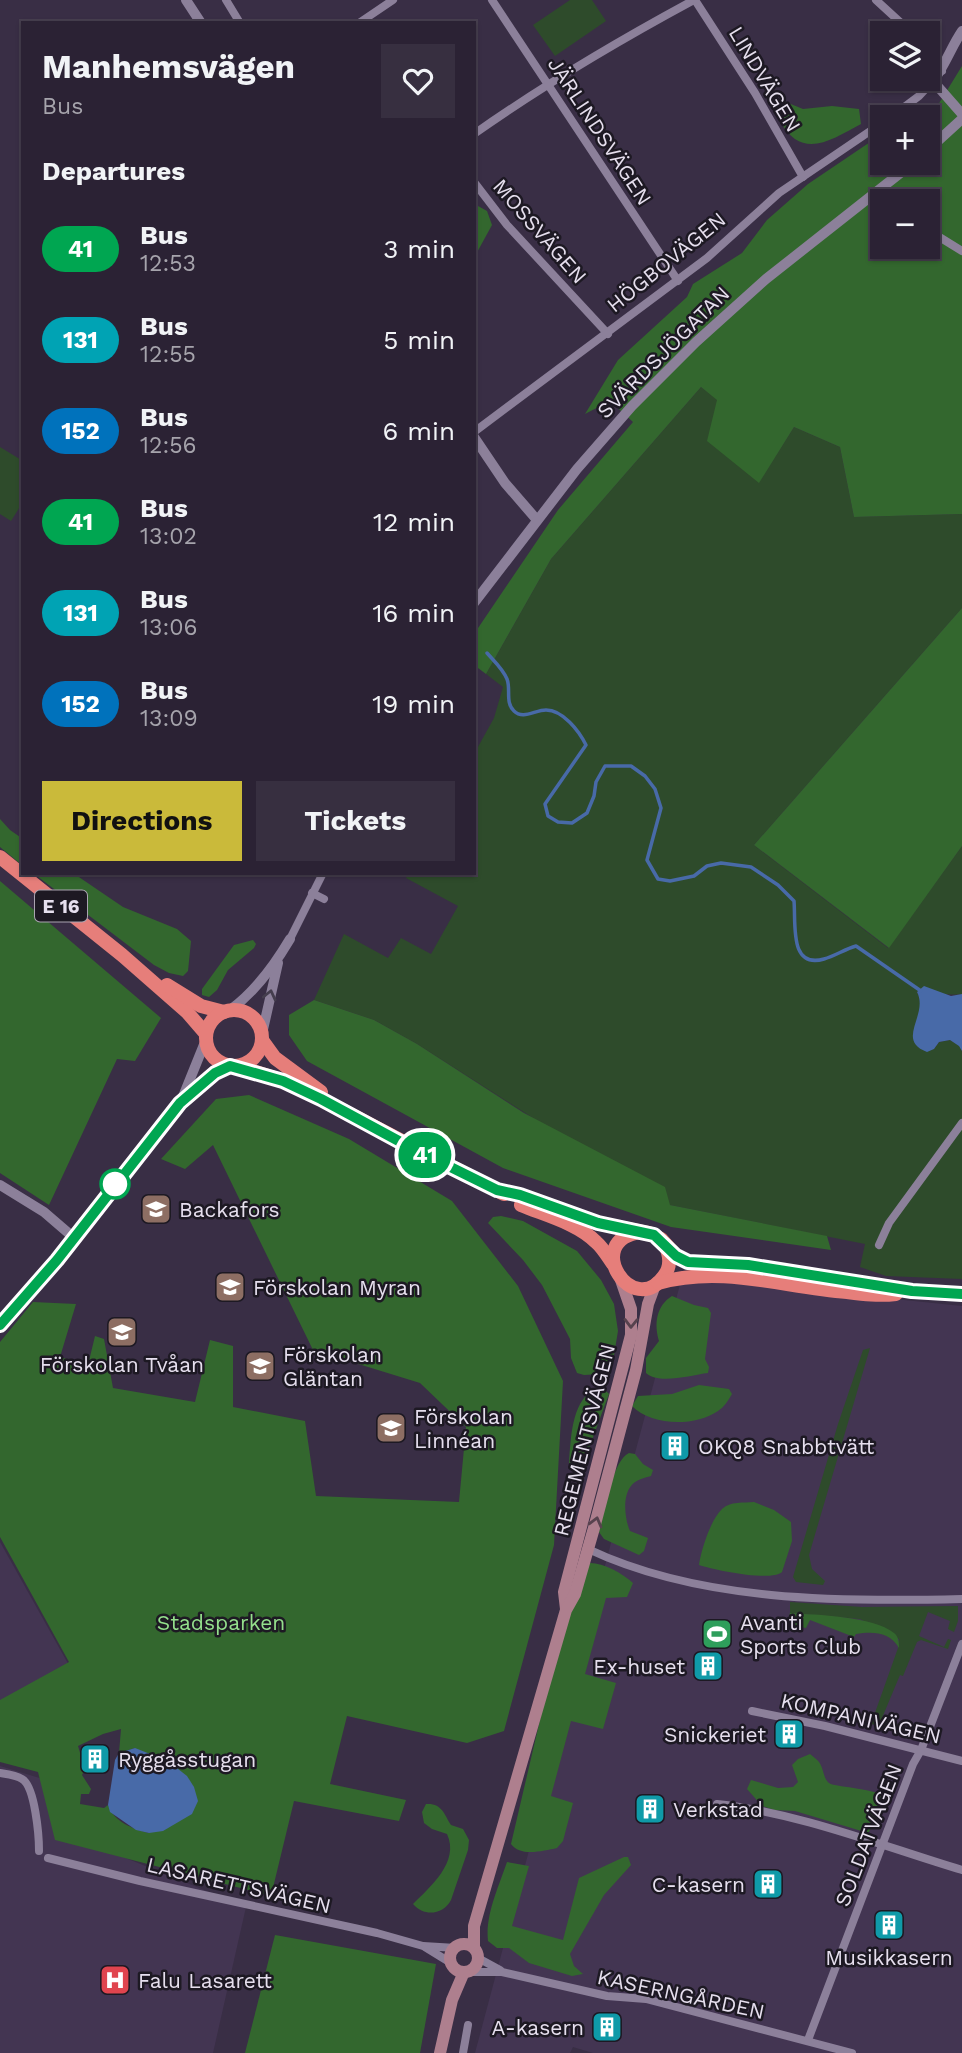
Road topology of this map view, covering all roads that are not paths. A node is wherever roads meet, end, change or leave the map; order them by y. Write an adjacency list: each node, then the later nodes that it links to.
1 (186, 0): 7 (street)
2 (226, 0): 8 (street)
3 (393, 0): 9 (street)
4 (492, 0): 14 (street, JÄRLINDSVÄGEN)
5 (695, 0): 14 (street); 23 (street, LINDVÄGEN)
6 (877, 0): 10 (street)
7 (200, 21)
8 (239, 21)
9 (362, 21)
10 (899, 21)
11 (962, 31): 13 (street)
12 (940, 64): 13 (street)
13 (942, 71)
14 (547, 83): 20 (street); 29 (street, JÄRLINDSVÄGEN)
15 (940, 89): 18 (street)
16 (924, 91): 17 (street)
17 (907, 105)
18 (962, 116): 21 (street)
19 (870, 131): 23 (street, HÖGBOVÄGEN)
20 (476, 133)
21 (940, 138)
22 (898, 175): 25 (street, SVÄRDSJÖGATAN)
23 (803, 177): 29 (street, HÖGBOVÄGEN)
24 (476, 185): 30 (street, MOSSVÄGEN)
25 (880, 189)
26 (870, 197): 33 (street, SVÄRDSJÖGATAN)
27 (940, 237): 28 (street)
28 (962, 251)
29 (678, 281): 30 (street, HÖGBOVÄGEN)
30 (608, 334): 31 (street, HÖGBOVÄGEN)
31 (476, 431)
32 (476, 440): 33 (street)
33 (537, 520): 34 (street, SVÄRDSJÖGATAN)
34 (476, 600)
35 (0, 857): 36 (highway, E 16)
36 (21, 874)
37 (22, 875): 42 (highway, E 16)
38 (322, 875): 39 (street)
39 (312, 893): 40 (street); 41 (street)
40 (324, 899)
41 (290, 939): 43 (street)
42 (122, 955): 44 (highway, E 16); 46 (highway, E 16)
43 (279, 957): 44 (street); 45 (street, one-way to 43)
44 (227, 1011): 45 (highway, E 16); 46 (highway)
45 (262, 1037): 47 (highway); 50 (highway, E 16)
46 (206, 1038): 47 (highway, E 16); 48 (street)
47 (234, 1066): 48 (street); 50 (highway, E 16)
48 (180, 1103): 54 (street)
49 (962, 1123): 56 (street)
50 (399, 1141): 52 (highway, E 16)
51 (0, 1185): 54 (street)
52 (497, 1190): 53 (highway, E 16); 57 (highway, E 16)
53 (642, 1232): 55 (highway, E 16); 57 (highway)
54 (73, 1237): 62 (street)
55 (666, 1245): 59 (highway); 60 (highway, E 16)
56 (879, 1245)
57 (613, 1264): 58 (highway, E 16)
58 (621, 1280): 59 (highway, E 16); 63 (main road, REGEMENTSVÄGEN, one-way to 63)
59 (656, 1284): 60 (highway, E 16); 63 (main road, REGEMENTSVÄGEN)
60 (912, 1291): 61 (highway, E 16)
61 (962, 1294)
62 (0, 1325)
63 (629, 1369): 64 (main road, REGEMENTSVÄGEN)
64 (583, 1547): 65 (street); 76 (main road, REGEMENTSVÄGEN)
65 (962, 1599)
66 (962, 1643): 68 (street, SOLDATVÄGEN)
67 (752, 1711): 68 (street, KOMPANIVÄGEN)
68 (921, 1750): 69 (street, KOMPANIVÄGEN); 72 (street, SOLDATVÄGEN)
69 (962, 1761)
70 (0, 1773): 73 (street)
71 (717, 1804): 72 (street)
72 (882, 1846): 75 (street); 83 (street, SOLDATVÄGEN)
73 (39, 1851)
74 (48, 1858): 77 (street, LASARETTSVÄGEN)
75 (962, 1870)
76 (474, 1926): 78 (main road, REGEMENTSVÄGEN); 79 (main road, REGEMENTSVÄGEN)
77 (423, 1946): 78 (street, LASARETTSVÄGEN); 80 (street, LASARETTSVÄGEN)
78 (457, 1947): 79 (main road); 80 (main road)
79 (476, 1953): 80 (main road); 81 (street, KASERNGÅRDEN)
80 (459, 1968): 81 (street, KASERNGÅRDEN); 84 (main road)
81 (502, 1972): 83 (street, KASERNGÅRDEN)
82 (468, 2025): 85 (street)
83 (808, 2040): 86 (street, KASERNGÅRDEN)
84 (440, 2053)
85 (463, 2053)
86 (852, 2053)

